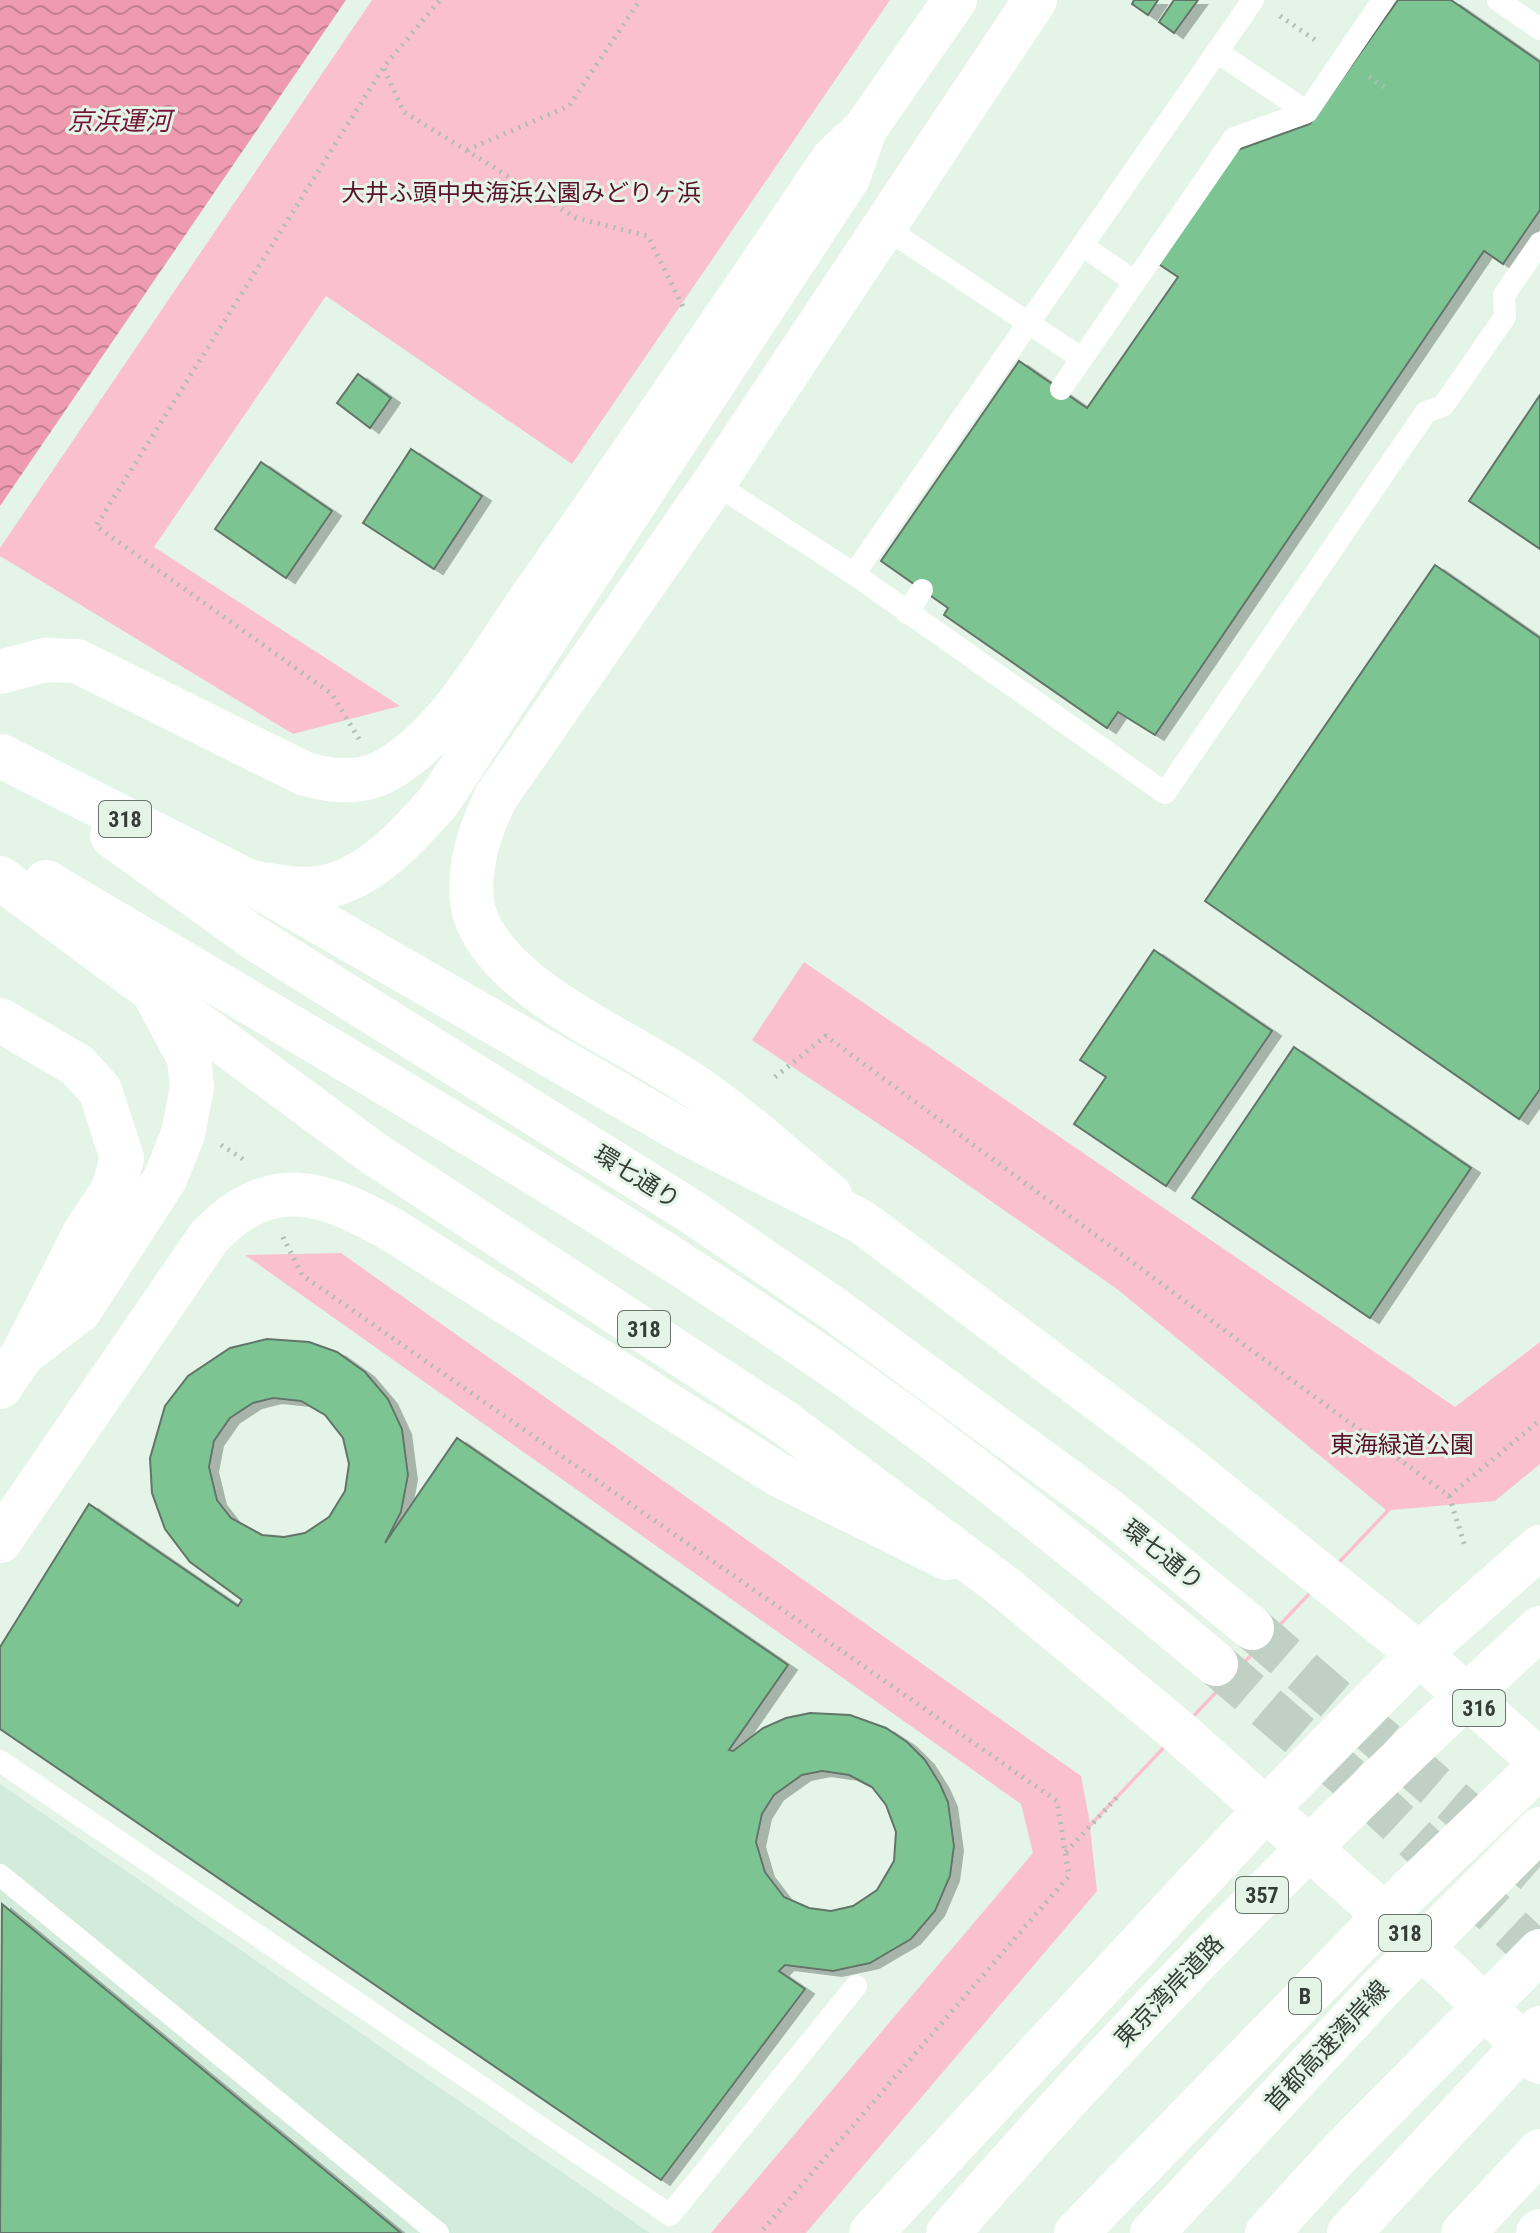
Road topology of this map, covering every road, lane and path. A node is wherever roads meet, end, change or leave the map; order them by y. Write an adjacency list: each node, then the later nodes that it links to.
1 (440, 0): 10 (path)
2 (640, 0): 13 (path)
3 (955, 0): 12 (main road)
4 (1035, 0): 14 (main road)
5 (1253, 0): 9 (lane)
6 (1383, 0): 11 (lane)
7 (1498, 0): 8 (lane)
8 (1540, 29)
9 (1217, 52): 11 (lane); 16 (lane)
10 (383, 68): 13 (path); 27 (path)
11 (1307, 112): 17 (lane)
12 (865, 129): 26 (main road); 31 (main road)
13 (467, 150): 18 (path)
14 (884, 227): 19 (lane); 22 (main road)
15 (1540, 243): 25 (lane)
16 (1083, 246): 17 (lane); 19 (lane)
17 (1134, 281): 20 (lane)
18 (688, 317)
19 (1031, 323): 20 (lane); 23 (lane)
20 (1081, 358): 21 (lane)
21 (1061, 389)
22 (714, 483): 23 (lane); 37 (main road)
23 (854, 574): 25 (lane)
24 (922, 590): 25 (lane)
25 (907, 613)
26 (0, 672)
27 (363, 745)
28 (0, 756): 31 (main road, 318); 46 (main road, 環七通り / 318)
29 (0, 860): 49 (main road, 環七通り)
30 (0, 878): 32 (main road, 318)
31 (250, 882): 37 (main road, 318)
32 (154, 993): 39 (main road); 45 (main road, 318)
33 (0, 1020): 39 (main road)
34 (775, 1077): 41 (path)
35 (214, 1143): 36 (path)
36 (250, 1164)
37 (862, 1222): 48 (main road, 318)
38 (281, 1233): 55 (path)
39 (12, 1371)
40 (1540, 1420): 41 (path)
41 (1449, 1496): 43 (path)
42 (0, 1541): 45 (main road)
43 (1465, 1546)
44 (1540, 1547): 48 (main road, 357)
45 (1003, 1586): 53 (main road, 318)
46 (1252, 1628)
47 (1540, 1628): 65 (main road, 東京湾岸道路 / 357)
48 (1419, 1654): 51 (main road, 316); 53 (main road, 357)
49 (1216, 1664)
50 (0, 1761): 58 (lane)
51 (1540, 1764): 66 (main road, B)
52 (1120, 1794): 55 (path)
53 (1265, 1810): 60 (main road, 318); 64 (main road, 357)
54 (1540, 1829): 67 (main road, 首都高速湾岸線 / B)
55 (1065, 1852): 63 (path)
56 (0, 1875): 62 (lane)
57 (1540, 1951): 68 (main road)
58 (856, 1986)
59 (1540, 2028): 69 (main road)
60 (1540, 2062)
61 (1540, 2151): 70 (main road)
62 (438, 2233)
63 (760, 2233)
64 (871, 2233)
65 (948, 2233)
66 (1076, 2233)
67 (1152, 2233)
68 (1267, 2233)
69 (1349, 2233)
70 (1463, 2233)

